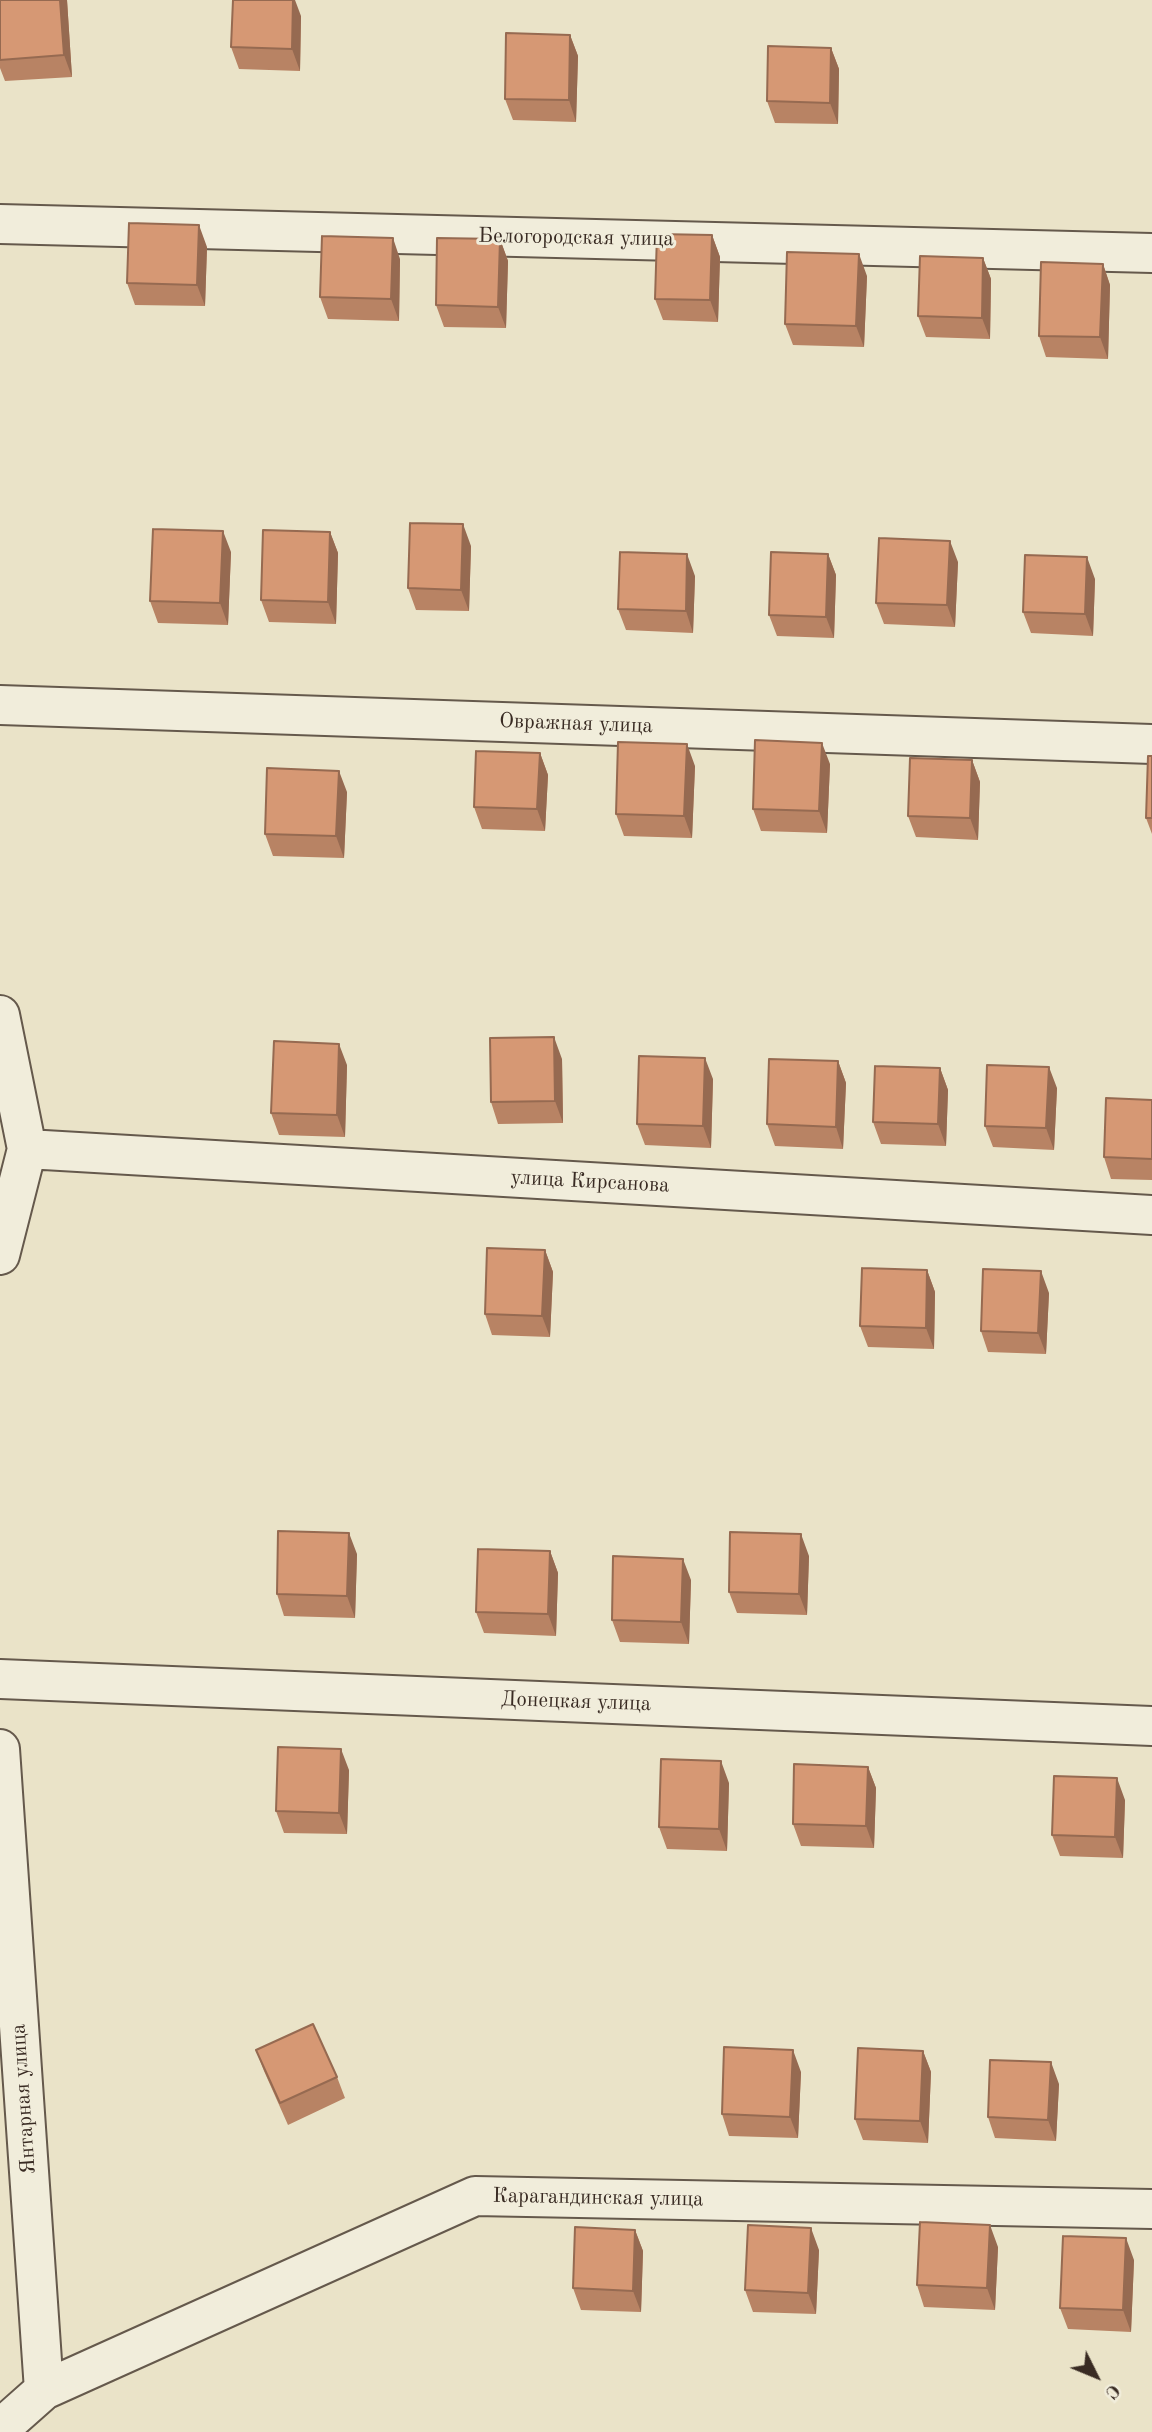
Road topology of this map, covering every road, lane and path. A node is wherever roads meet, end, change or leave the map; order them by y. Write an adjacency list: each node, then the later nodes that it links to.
1 (0, 224): 2 (street, Белогородская улица)
2 (1152, 253)
3 (0, 705): 4 (street, Овражная улица)
4 (1152, 744)
5 (0, 1015): 6 (street)
6 (27, 1149): 7 (street, улица Кирсанова); 8 (street)
7 (1152, 1215)
8 (0, 1255)
9 (0, 1678): 10 (street, Донецкая улица)
10 (1152, 1726)
11 (0, 1749): 12 (street, Янтарная улица)
12 (8, 1969): 14 (street, Янтарная улица)
13 (1152, 2209): 14 (street, Карагандинская улица)
14 (44, 2390): 15 (street)
15 (0, 2429)

